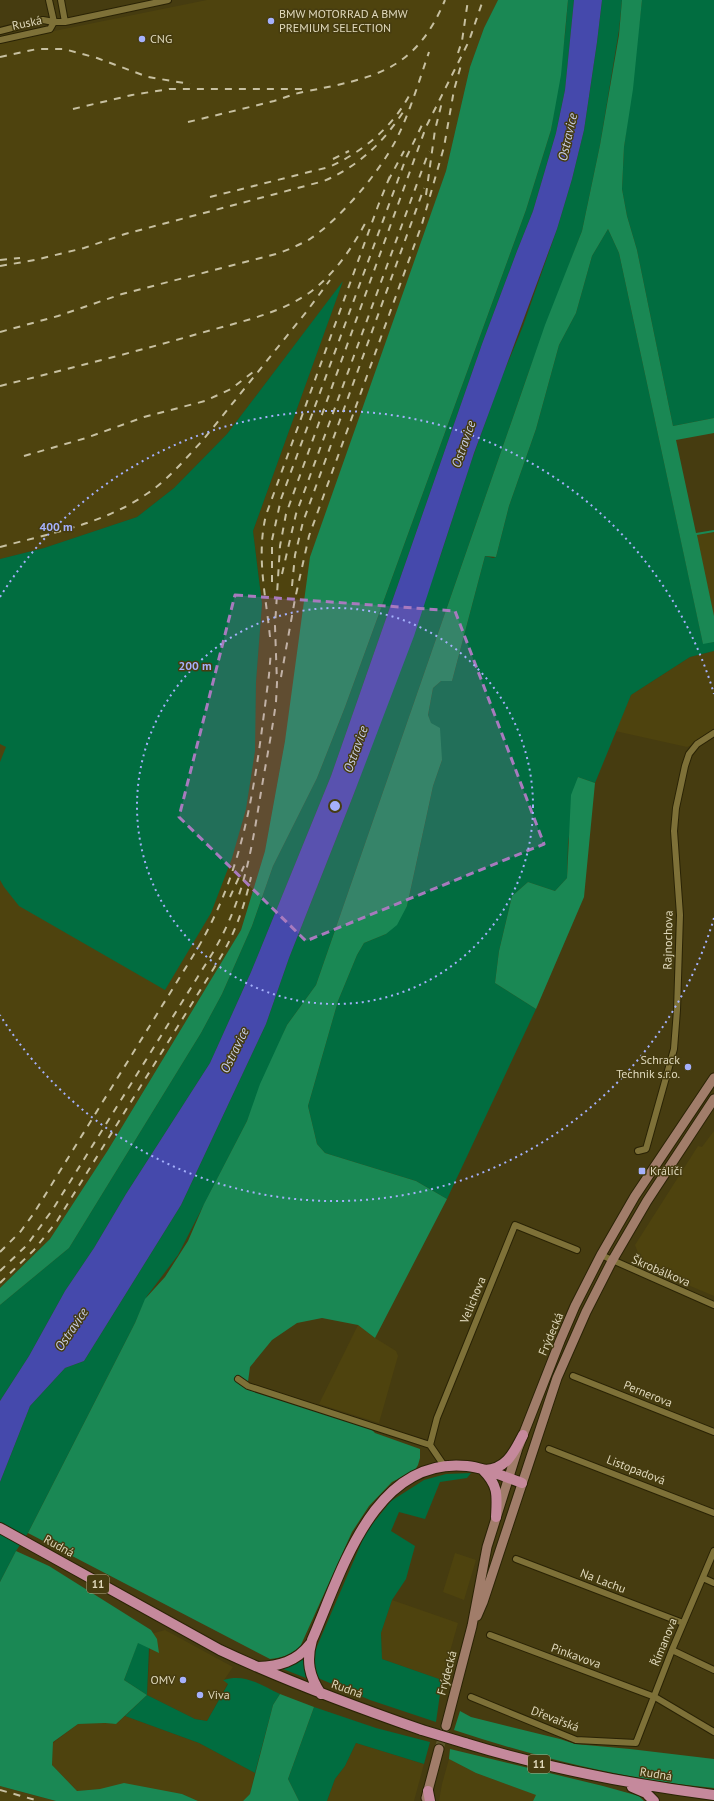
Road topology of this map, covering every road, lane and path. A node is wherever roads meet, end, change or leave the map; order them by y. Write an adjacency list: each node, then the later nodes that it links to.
1 (49, 0): 4 (street)
2 (61, 0): 5 (street)
3 (168, 0): 5 (street, Ruská)
4 (54, 22): 5 (street, Ruská); 6 (street, Ruská); 7 (street, Ruská)
5 (65, 22)
6 (0, 31)
7 (0, 40)
8 (714, 733): 11 (street, Rajnochova)
9 (714, 1078): 13 (main road, Frýdecká)
10 (714, 1099): 14 (main road, Frýdecká)
11 (638, 1151)
12 (576, 1250): 20 (street, Velichova)
13 (601, 1255): 14 (street, Škrobálkova); 19 (main road, Frýdecká)
14 (612, 1261): 15 (street, Škrobálkova); 25 (main road, Frýdecká)
15 (714, 1305)
16 (573, 1376): 18 (street, Pernerova)
17 (238, 1380): 20 (street)
18 (714, 1432)
19 (523, 1435): 23 (main road); 24 (main road, Frýdecká)
20 (430, 1446): 22 (street)
21 (549, 1449): 26 (street, Listopadová)
22 (445, 1467): 23 (main road); 36 (main road)
23 (483, 1470): 24 (main road); 27 (main road)
24 (508, 1478): 25 (main road); 27 (main road, Frýdecká)
25 (522, 1483): 34 (main road, Frýdecká)
26 (714, 1513)
27 (496, 1517): 34 (main road, Frýdecká)
28 (0, 1528): 38 (main road, Rudná / 11)
29 (714, 1551): 31 (street, Římanova)
30 (516, 1559): 33 (street, Na Lachu)
31 (703, 1578): 32 (street); 33 (street, Římanova)
32 (714, 1582)
33 (683, 1623): 37 (street, Římanova)
34 (472, 1626): 43 (main road, Frýdecká)
35 (490, 1635): 42 (street, Pinkavova)
36 (312, 1640): 38 (main road); 40 (main road)
37 (672, 1650): 39 (street); 42 (street, Římanova)
38 (256, 1667): 40 (main road, Rudná / 11)
39 (714, 1670)
40 (321, 1694): 47 (main road, Rudná / 11, bridge)
41 (471, 1697): 45 (street, Dřevařská)
42 (655, 1697): 44 (street, Pinkavova); 45 (street, Římanova)
43 (446, 1726)
44 (714, 1732)
45 (636, 1743)
46 (439, 1749): 48 (main road)
47 (615, 1780): 49 (main road, Rudná / 11); 52 (main road)
48 (428, 1791): 50 (main road); 51 (main road)
49 (714, 1795)
50 (425, 1801)
51 (430, 1801)
52 (654, 1801)

